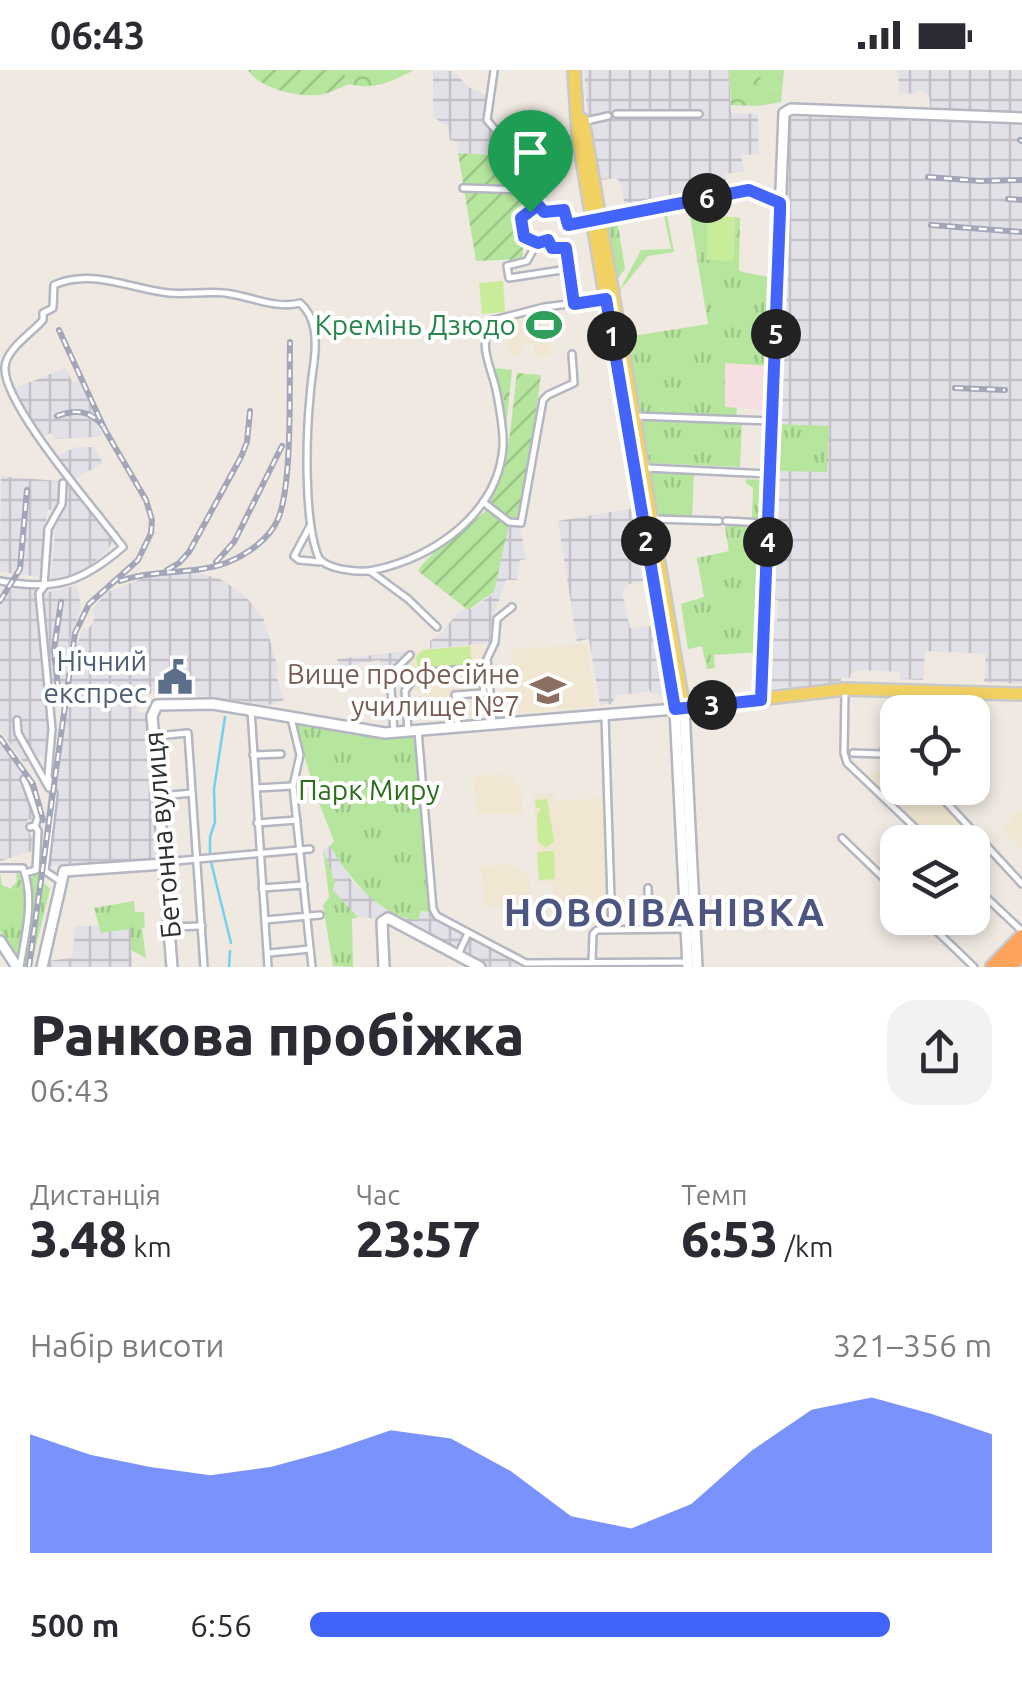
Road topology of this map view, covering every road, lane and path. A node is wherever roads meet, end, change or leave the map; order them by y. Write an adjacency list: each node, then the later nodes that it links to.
1 (494, 70): 8 (street)
2 (574, 70): 3 (main road)
3 (577, 96): 6 (main road); 14 (main road)
4 (699, 114): 6 (street)
5 (1022, 118): 11 (street)
6 (583, 121): 14 (main road)
7 (528, 133): 9 (street)
8 (526, 185): 9 (street); 12 (street)
9 (537, 185): 12 (street)
10 (463, 188): 13 (street)
11 (780, 203): 14 (street); 21 (street)
12 (538, 205): 13 (street); 14 (street)
13 (530, 212): 15 (street)
14 (595, 219): 17 (main road)
15 (538, 243): 16 (street); 16 (street)
16 (568, 269): 18 (street)
17 (610, 298): 18 (street); 20 (main road)
18 (574, 304): 25 (street)
19 (572, 354): 25 (street)
20 (630, 417): 21 (street); 22 (main road)
21 (773, 421): 23 (street)
22 (638, 469): 23 (street); 26 (main road)
23 (771, 474): 27 (street)
24 (63, 483): 32 (street)
25 (483, 502): 30 (street)
26 (648, 514): 27 (street); 39 (main road)
27 (769, 523): 38 (street)
28 (312, 524): 29 (street); 29 (street); 32 (street)
29 (321, 562): 30 (street)
30 (370, 571): 34 (street)
31 (0, 581): 32 (street)
32 (44, 587): 56 (street)
33 (512, 608): 44 (street)
34 (437, 627)
35 (410, 654): 47 (street)
36 (846, 689): 37 (main road); 38 (main road); 62 (street)
37 (1022, 694)
38 (761, 700): 39 (main road)
39 (680, 709): 41 (street); 85 (street); 95 (street)
40 (251, 710): 42 (street); 48 (street, Бетонна вулиця); 52 (street)
41 (604, 714): 44 (street); 83 (street)
42 (291, 718): 47 (street); 54 (street)
43 (17, 720): 56 (street)
44 (493, 724): 45 (street)
45 (458, 727): 46 (street); 46 (street)
46 (413, 731): 47 (street); 86 (street)
47 (394, 732)
48 (153, 736): 57 (street); 58 (street, Бетонна вулиця)
49 (853, 753): 51 (street)
50 (281, 754): 52 (street)
51 (880, 754)
52 (253, 756): 55 (street)
53 (24, 779): 70 (street)
54 (293, 786): 55 (street); 60 (street)
55 (255, 788): 61 (street)
56 (51, 791): 72 (street)
57 (192, 793): 58 (street); 67 (street)
58 (158, 796): 68 (street, Бетонна вулиця)
59 (949, 805): 73 (street)
60 (297, 820): 61 (street); 65 (street)
61 (257, 823): 66 (street)
62 (912, 825)
63 (842, 838): 71 (street)
64 (310, 849): 65 (street)
65 (301, 851): 66 (street); 74 (street)
66 (259, 854): 67 (street); 75 (street)
67 (198, 860): 68 (street); 81 (street)
68 (164, 863): 72 (street); 82 (street, Бетонна вулиця)
69 (0, 868): 70 (street)
70 (25, 873): 96 (street)
71 (880, 875)
72 (60, 881): 97 (street)
73 (1022, 884)
74 (304, 885): 75 (street); 79 (street)
75 (262, 888): 80 (street)
76 (648, 888): 84 (street)
77 (990, 902): 87 (street)
78 (320, 915): 79 (street)
79 (308, 917): 80 (street); 90 (street)
80 (264, 920): 92 (street)
81 (202, 926): 82 (street); 99 (street)
82 (169, 927): 98 (street, Бетонна вулиця)
83 (612, 929): 84 (street); 94 (street)
84 (649, 929): 85 (street)
85 (686, 929): 95 (street)
86 (468, 933): 93 (street); 94 (street)
87 (1022, 934): 105 (highway)
88 (941, 935): 104 (street)
89 (0, 941): 96 (street)
90 (310, 950): 92 (street); 101 (street)
91 (1022, 952): 106 (highway)
92 (267, 953): 100 (street)
93 (458, 955): 102 (street); 103 (street)
94 (592, 962): 95 (street)
95 (693, 964)
96 (18, 967)
97 (42, 967)
98 (172, 967)
99 (204, 967)
100 (268, 967)
101 (312, 967)
102 (384, 967)
103 (480, 967)
104 (974, 967)
105 (992, 967)
106 (1008, 967)

